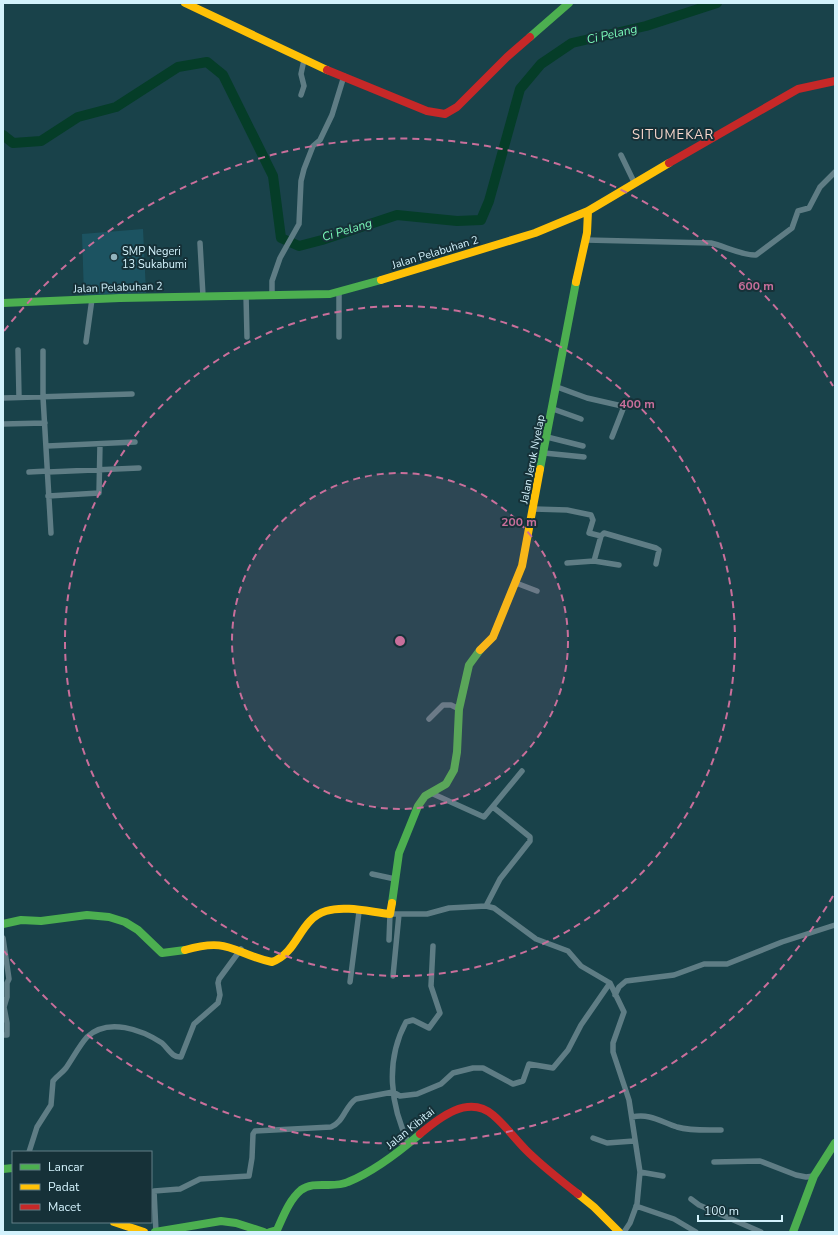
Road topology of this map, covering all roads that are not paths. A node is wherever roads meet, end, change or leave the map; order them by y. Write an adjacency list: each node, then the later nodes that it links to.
1 (185, 3): 3 (street)
2 (569, 3): 4 (street)
3 (304, 60): 4 (street); 6 (street)
4 (344, 76): 15 (street)
5 (835, 81): 9 (street, Jalan Pelabuhan 2)
6 (301, 96)
7 (621, 155): 9 (street)
8 (835, 172): 11 (street)
9 (635, 184): 10 (street, Jalan Pelabuhan 2)
10 (588, 211): 11 (street, Jalan Jeruk Nyelap); 13 (street, Jalan Pelabuhan 2)
11 (586, 240): 24 (street, Jalan Jeruk Nyelap)
12 (200, 243): 16 (street)
13 (339, 292): 15 (street, Jalan Pelabuhan 2); 20 (street)
14 (246, 295): 15 (street, Jalan Pelabuhan 2); 16 (street, Jalan Pelabuhan 2); 19 (street)
15 (272, 295)
16 (203, 296): 17 (street, Jalan Pelabuhan 2)
17 (92, 299): 18 (street, Jalan Pelabuhan 2); 21 (street)
18 (3, 303)
19 (247, 337)
20 (339, 337)
21 (86, 342)
22 (18, 350): 26 (street)
23 (43, 351): 27 (street)
24 (557, 387): 29 (street, Jalan Jeruk Nyelap); 34 (street)
25 (132, 394): 27 (street)
26 (19, 397): 27 (street); 28 (street)
27 (43, 397): 31 (street)
28 (3, 398)
29 (553, 409): 30 (street); 33 (street, Jalan Jeruk Nyelap)
30 (581, 419)
31 (45, 423): 32 (street); 37 (street)
32 (3, 424)
33 (547, 436): 38 (street); 39 (street, Jalan Jeruk Nyelap)
34 (612, 437)
35 (135, 442): 36 (street)
36 (100, 444): 37 (street); 42 (street)
37 (47, 446): 44 (street)
38 (583, 446)
39 (544, 453): 40 (street); 46 (street, Jalan Jeruk Nyelap)
40 (584, 457)
41 (139, 468): 42 (street)
42 (100, 470): 44 (street); 45 (street)
43 (29, 472): 44 (street)
44 (48, 472): 45 (street)
45 (48, 496): 47 (street)
46 (534, 509): 48 (street); 53 (street, Jalan Jeruk Nyelap)
47 (51, 533)
48 (601, 536): 49 (street); 52 (street)
49 (594, 561): 50 (street); 51 (street)
50 (567, 563)
51 (619, 564)
52 (656, 564)
53 (516, 583): 54 (street); 55 (street, Jalan Jeruk Nyelap)
54 (537, 591)
55 (458, 709): 56 (street); 58 (street, Jalan Jeruk Nyelap)
56 (429, 719)
57 (522, 771): 59 (street)
58 (431, 793): 59 (street); 61 (street, Jalan Jeruk Nyelap)
59 (493, 807): 62 (street)
60 (372, 874): 61 (street)
61 (396, 879): 64 (street, Jalan Jeruk Nyelap)
62 (486, 906): 65 (street); 74 (street)
63 (359, 912): 64 (street); 71 (street); 73 (street)
64 (390, 914): 65 (street); 69 (street)
65 (400, 914): 72 (street)
66 (3, 924): 71 (street)
67 (835, 926): 75 (street)
68 (3, 938): 76 (street)
69 (389, 940)
70 (433, 946): 77 (street)
71 (241, 949): 84 (street)
72 (393, 976)
73 (350, 982)
74 (610, 984): 75 (street); 77 (street)
75 (615, 994): 78 (street)
76 (3, 1035)
77 (393, 1092): 83 (street); 93 (street)
78 (632, 1117): 79 (street); 81 (street)
79 (721, 1130)
80 (592, 1138): 81 (street)
81 (634, 1141): 86 (street)
82 (835, 1143): 88 (street)
83 (409, 1144): 95 (street, Jalan Kibitai); 96 (street, Jalan Kibitai)
84 (29, 1151)
85 (714, 1162): 88 (street)
86 (640, 1172): 87 (street); 90 (street)
87 (663, 1176)
88 (814, 1176): 100 (street)
89 (691, 1199): 99 (street)
90 (636, 1206): 97 (street); 98 (street)
91 (117, 1223): 92 (street)
92 (144, 1232)
93 (156, 1232): 94 (street)
94 (264, 1232)
95 (270, 1232)
96 (619, 1232)
97 (624, 1232)
98 (696, 1232)
99 (761, 1232)
100 (793, 1232)

